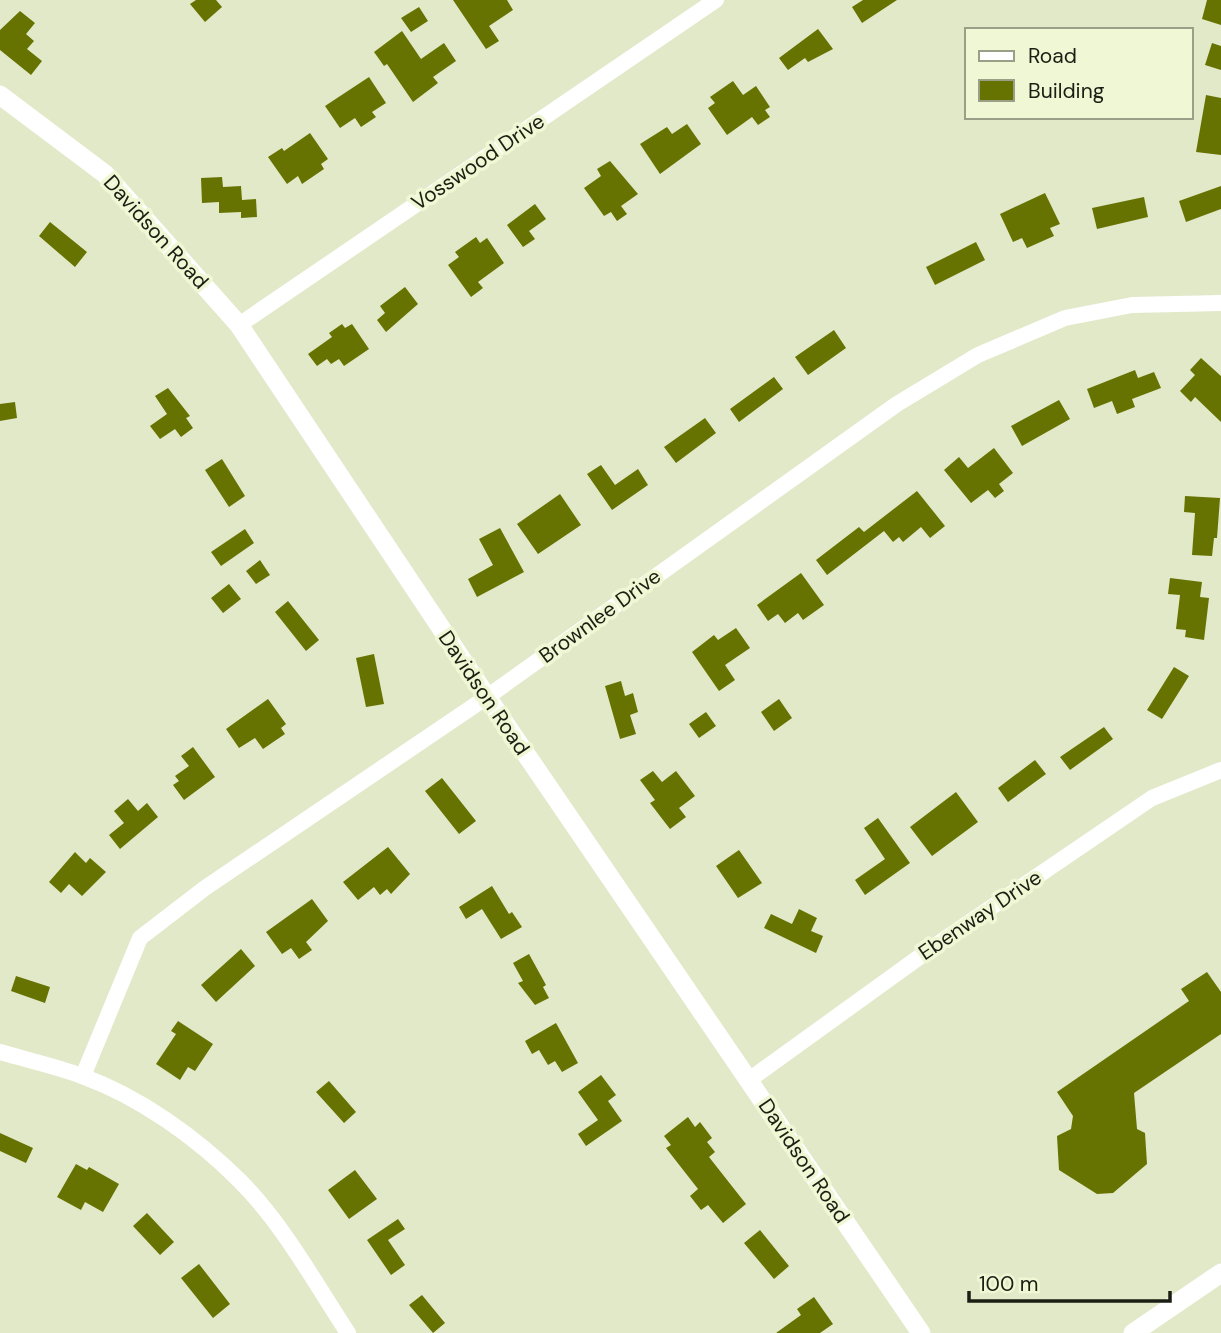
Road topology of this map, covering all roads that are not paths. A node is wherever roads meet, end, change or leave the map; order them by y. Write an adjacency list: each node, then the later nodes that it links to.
1 (716, 0): 4 (street, Vosswood Drive)
2 (0, 95): 4 (street, Davidson Road)
3 (1221, 303): 5 (street, Brownlee Drive)
4 (239, 325): 5 (street, Davidson Road)
5 (487, 697): 8 (street, Brownlee Drive); 9 (street, Davidson Road)
6 (1221, 770): 9 (street, Ebenway Drive)
7 (0, 1052): 8 (street)
8 (83, 1076): 11 (street)
9 (749, 1080): 12 (street, Davidson Road)
10 (1221, 1273): 13 (street)
11 (348, 1333)
12 (921, 1333)
13 (1133, 1333)

